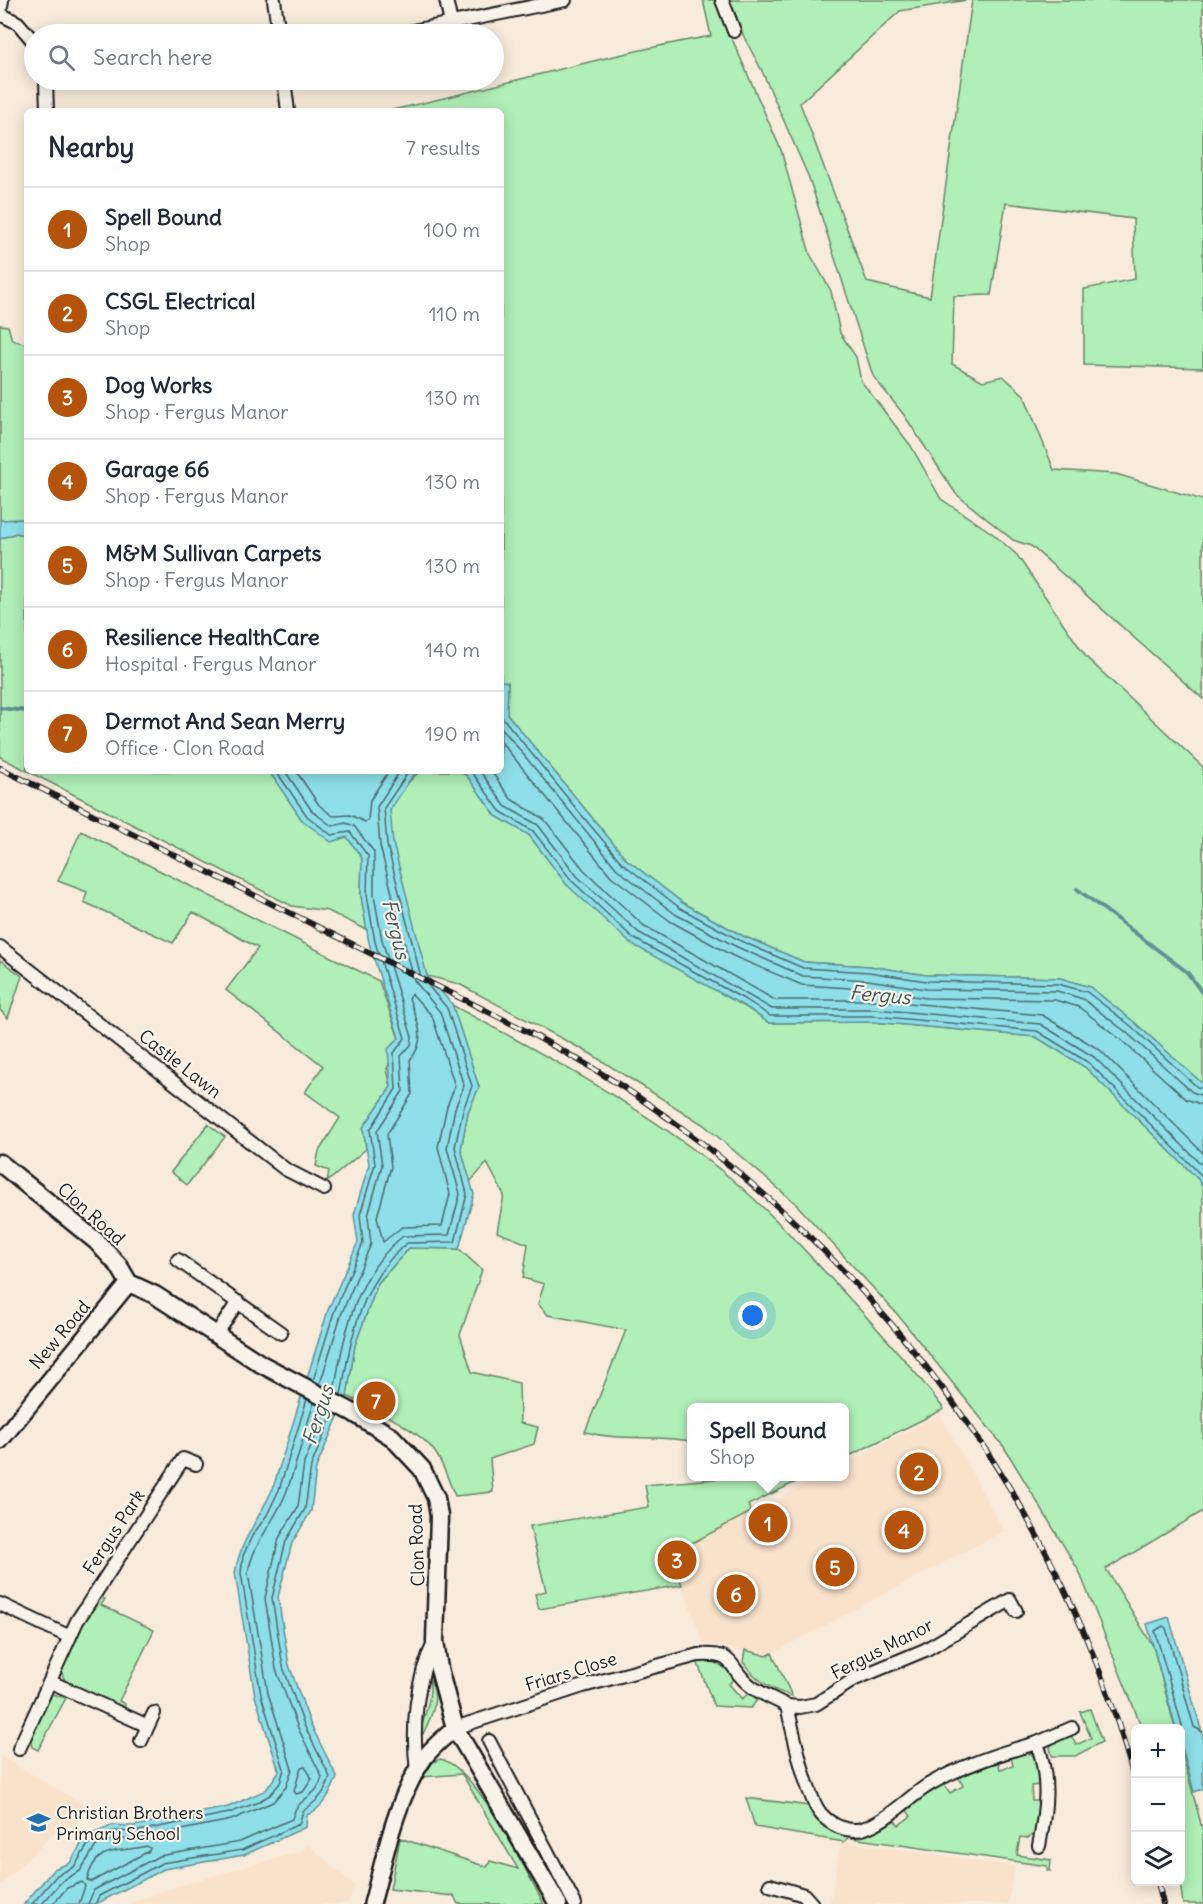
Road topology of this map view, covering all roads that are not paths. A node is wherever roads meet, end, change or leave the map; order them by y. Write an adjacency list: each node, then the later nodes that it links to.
1 (2, 0): 6 (street)
2 (274, 0): 8 (street)
3 (446, 0): 7 (street)
4 (565, 0): 7 (street)
5 (722, 0): 11 (street)
6 (0, 13): 10 (street)
7 (451, 23): 9 (street)
8 (278, 24)
9 (446, 24)
10 (24, 30)
11 (734, 31)
12 (46, 90): 14 (street)
13 (285, 90): 15 (street)
14 (46, 108)
15 (288, 108)
16 (0, 946): 18 (street, Castle Lawn)
17 (0, 1163): 20 (main road, Clon Road)
18 (324, 1189)
19 (178, 1260): 21 (street)
20 (129, 1283): 23 (main road, Clon Road); 24 (street, New Road)
21 (238, 1302): 22 (street); 23 (street)
22 (281, 1333)
23 (215, 1336): 29 (main road, Clon Road)
24 (0, 1441)
25 (196, 1464): 28 (street, Fergus Park)
26 (0, 1604): 28 (street)
27 (1016, 1611): 31 (street, Fergus Manor)
28 (70, 1637): 30 (street, Fergus Park)
29 (435, 1641): 34 (main road, Clon Road); 40 (street)
30 (51, 1682): 33 (street); 39 (street, Fergus Park)
31 (787, 1706): 34 (street, Friars Close); 38 (street)
32 (154, 1713): 33 (street)
33 (148, 1726): 36 (street)
34 (455, 1728): 40 (street); 42 (main road, Clon Road)
35 (1072, 1728): 38 (street)
36 (141, 1741)
37 (489, 1741): 41 (street)
38 (1036, 1743): 43 (street)
39 (19, 1749)
40 (417, 1772): 45 (street)
41 (513, 1790): 42 (street); 47 (street)
42 (496, 1798): 46 (main road, Clon Road)
43 (1039, 1846)
44 (770, 1886): 48 (street)
45 (372, 1904)
46 (558, 1904)
47 (575, 1904)
48 (812, 1904)

